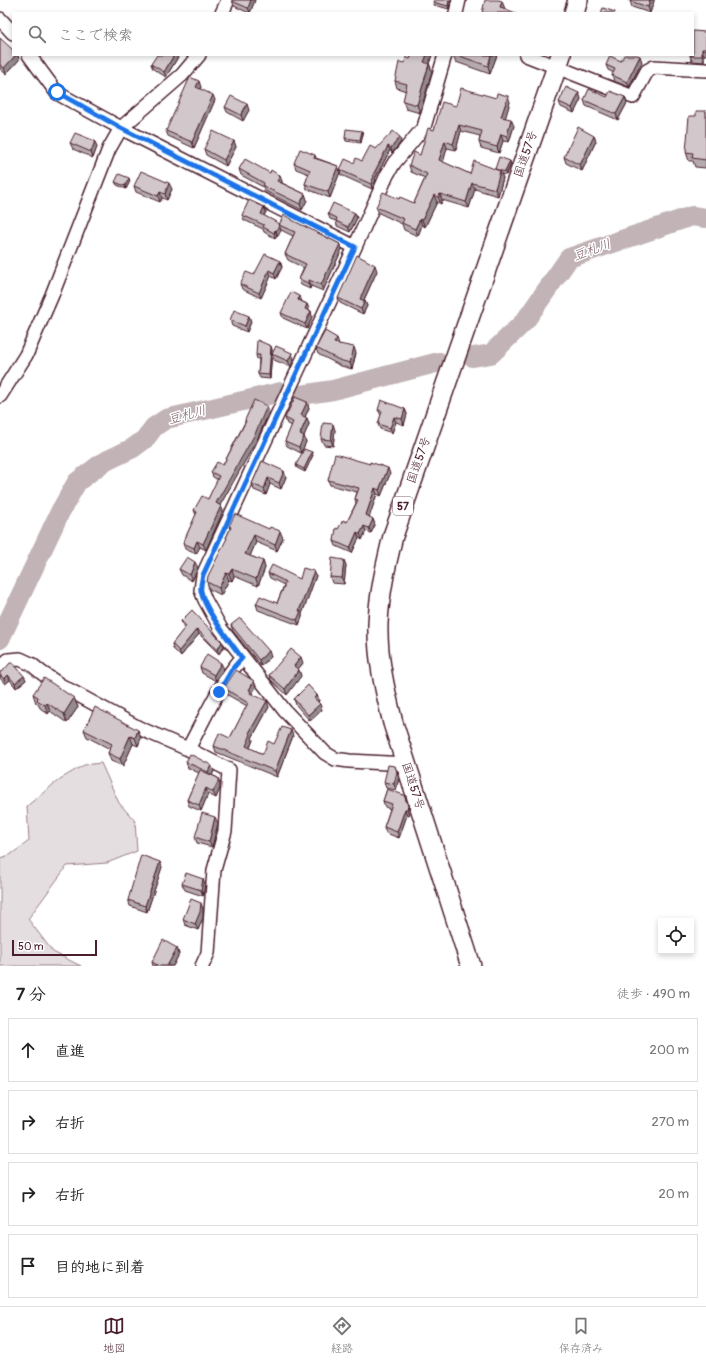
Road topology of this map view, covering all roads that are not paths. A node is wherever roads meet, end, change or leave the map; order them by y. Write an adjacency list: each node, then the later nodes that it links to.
1 (228, 0): 4 (street)
2 (459, 0): 5 (street)
3 (578, 0): 6 (highway)
4 (222, 12)
5 (456, 12)
6 (574, 12)
7 (0, 19): 8 (street)
8 (12, 32)
9 (30, 56): 15 (street)
10 (198, 56): 15 (street)
11 (445, 56): 16 (street)
12 (532, 56): 13 (street)
13 (559, 61): 14 (street); 21 (highway, 国道57号 / 57)
14 (706, 70)
15 (121, 128): 16 (street); 17 (street)
16 (355, 247): 18 (street)
17 (0, 396)
18 (242, 658): 20 (street); 21 (street)
19 (0, 670): 20 (street)
20 (188, 749): 22 (street)
21 (406, 764): 23 (highway, 国道57号 / 57)
22 (202, 966)
23 (471, 966)

